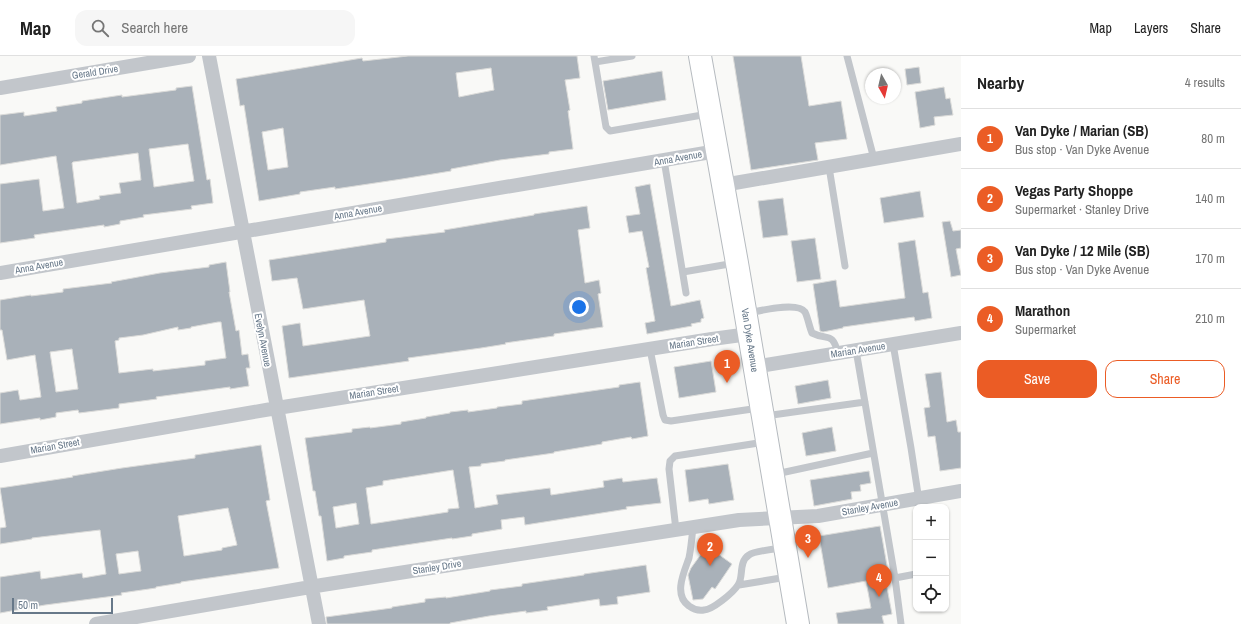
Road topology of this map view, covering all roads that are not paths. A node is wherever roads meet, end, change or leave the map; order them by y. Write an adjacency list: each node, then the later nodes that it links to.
1 (189, 56): 7 (street, Gerald Drive)
2 (209, 56): 15 (street, Evelyn Avenue)
3 (632, 56): 6 (lane)
4 (700, 56): 8 (main road, Van Dyke Avenue)
5 (847, 56): 11 (lane)
6 (594, 59): 8 (lane)
7 (0, 88)
8 (710, 114): 10 (main road, Van Dyke Avenue)
9 (961, 144): 11 (street)
10 (717, 151): 12 (street, Anna Avenue); 14 (main road, Van Dyke Avenue)
11 (874, 159): 13 (street)
12 (664, 160): 15 (street, Anna Avenue); 18 (lane)
13 (829, 167): 14 (street); 17 (lane)
14 (723, 185): 16 (main road, Van Dyke Avenue)
15 (242, 232): 19 (street, Anna Avenue); 29 (street, Evelyn Avenue)
16 (737, 263): 18 (lane); 21 (main road, Van Dyke Avenue)
17 (845, 266)
18 (682, 272): 20 (lane)
19 (0, 273)
20 (686, 293)
21 (748, 324): 24 (street, Marian Street); 26 (lane); 27 (main road, Van Dyke Avenue)
22 (961, 333): 23 (street, Marian Avenue)
23 (893, 344): 25 (street, Marian Avenue); 36 (lane)
24 (650, 349): 29 (street, Marian Street); 30 (lane)
25 (856, 350): 26 (street, Marian Avenue); 28 (lane)
26 (838, 353): 27 (street, Marian Avenue)
27 (754, 368): 30 (main road, Van Dyke Avenue)
28 (865, 402): 30 (lane); 32 (lane)
29 (276, 408): 33 (street, Marian Street); 46 (street, Evelyn Avenue)
30 (762, 412): 31 (main road, Van Dyke Avenue)
31 (767, 442): 34 (main road, Van Dyke Avenue); 40 (lane)
32 (873, 453): 34 (lane); 37 (lane)
33 (0, 456)
34 (772, 475): 38 (main road, Van Dyke Avenue)
35 (961, 491): 36 (street, Stanley Avenue)
36 (920, 503): 37 (street, Stanley Avenue)
37 (882, 505): 38 (street, Stanley Avenue); 44 (lane)
38 (779, 518): 39 (street, Stanley Drive); 41 (main road, Van Dyke Avenue)
39 (693, 527): 40 (street, Stanley Drive); 45 (lane)
40 (676, 530): 46 (street, Stanley Drive)
41 (784, 547): 43 (main road, Van Dyke Avenue); 45 (lane)
42 (913, 575): 44 (lane)
43 (789, 576): 45 (lane); 49 (main road, Van Dyke Avenue)
44 (895, 578): 50 (lane)
45 (739, 585)
46 (312, 586): 47 (street, Stanley Drive); 48 (street, Evelyn Avenue)
47 (96, 624)
48 (319, 624)
49 (795, 624)
50 (901, 624)

